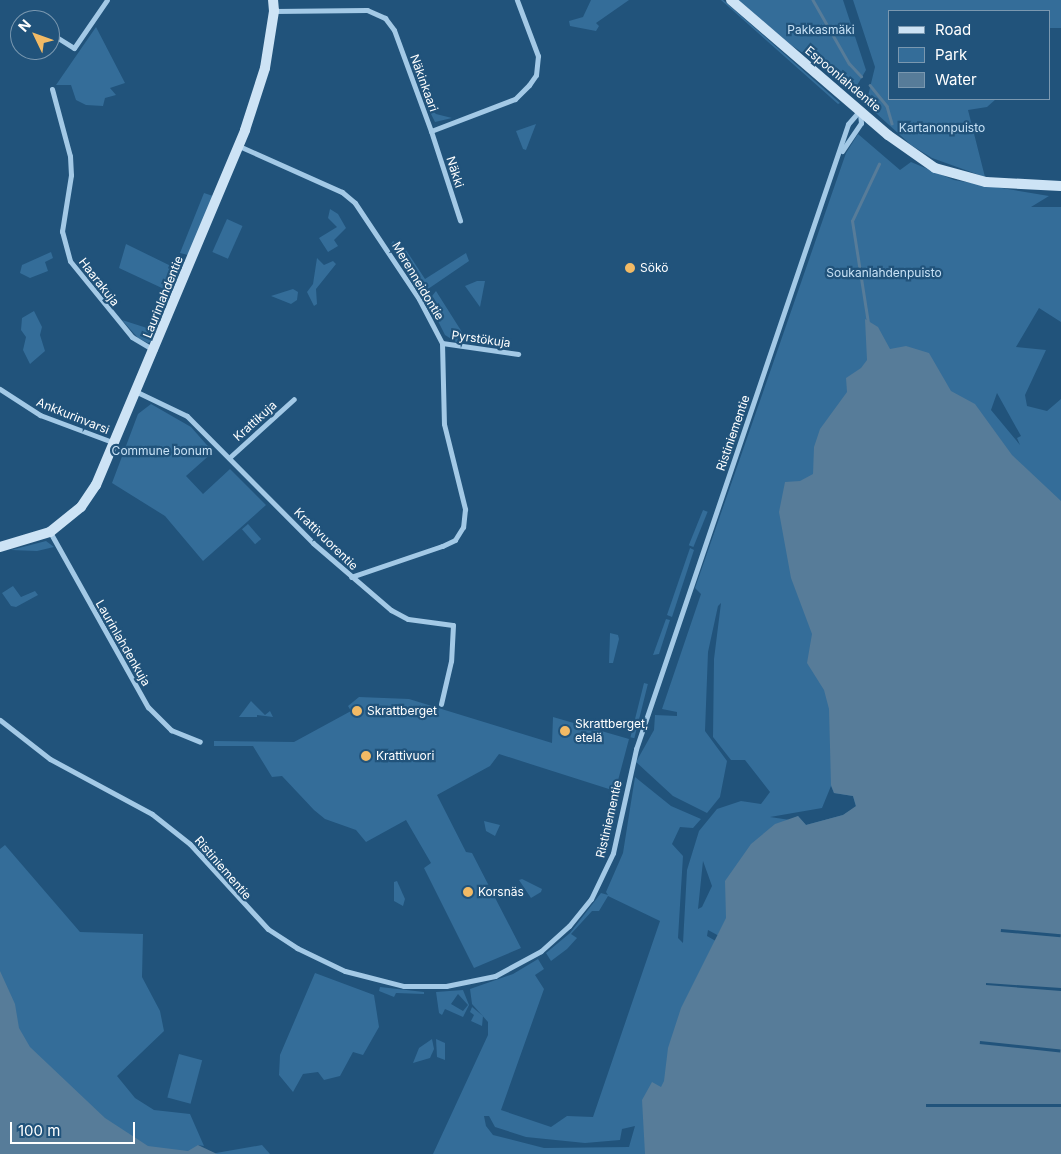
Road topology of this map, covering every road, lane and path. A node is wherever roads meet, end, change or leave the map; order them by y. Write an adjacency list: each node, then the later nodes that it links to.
1 (107, 0): 6 (street)
2 (273, 0): 5 (street, Laurinlahdentie)
3 (517, 0): 9 (street, Näkinkaari)
4 (731, 0): 8 (street, Espoonlahdentie)
5 (274, 11): 9 (street, Näkinkaari); 10 (street, Laurinlahdentie)
6 (60, 40)
7 (52, 89): 15 (street, Haarakuja)
8 (860, 110): 11 (street, Ristiniementie); 11 (street, Ristiniementie); 12 (street, Espoonlahdentie)
9 (431, 131): 13 (street, Näkki)
10 (239, 146): 14 (street, Merenneidontie); 15 (street, Laurinlahdentie)
11 (840, 154): 26 (street, Ristiniementie)
12 (1061, 186)
13 (460, 220)
14 (442, 343): 16 (street, Pyrstökuja); 24 (street, Merenneidontie)
15 (155, 350): 18 (street, Laurinlahdentie)
16 (518, 354)
17 (0, 389): 20 (street, Ankkurinvarsi)
18 (137, 392): 20 (street, Laurinlahdentie); 21 (street, Krattivuorentie)
19 (294, 399): 21 (street, Krattikuja)
20 (115, 443): 22 (street, Laurinlahdentie)
21 (230, 457): 24 (street, Krattivuorentie)
22 (50, 532): 23 (street, Laurinlahdentie); 27 (street, Laurinlahdenkuja)
23 (0, 547)
24 (351, 578): 25 (street, Krattivuorentie)
25 (441, 704)
26 (0, 720)
27 (200, 742)

